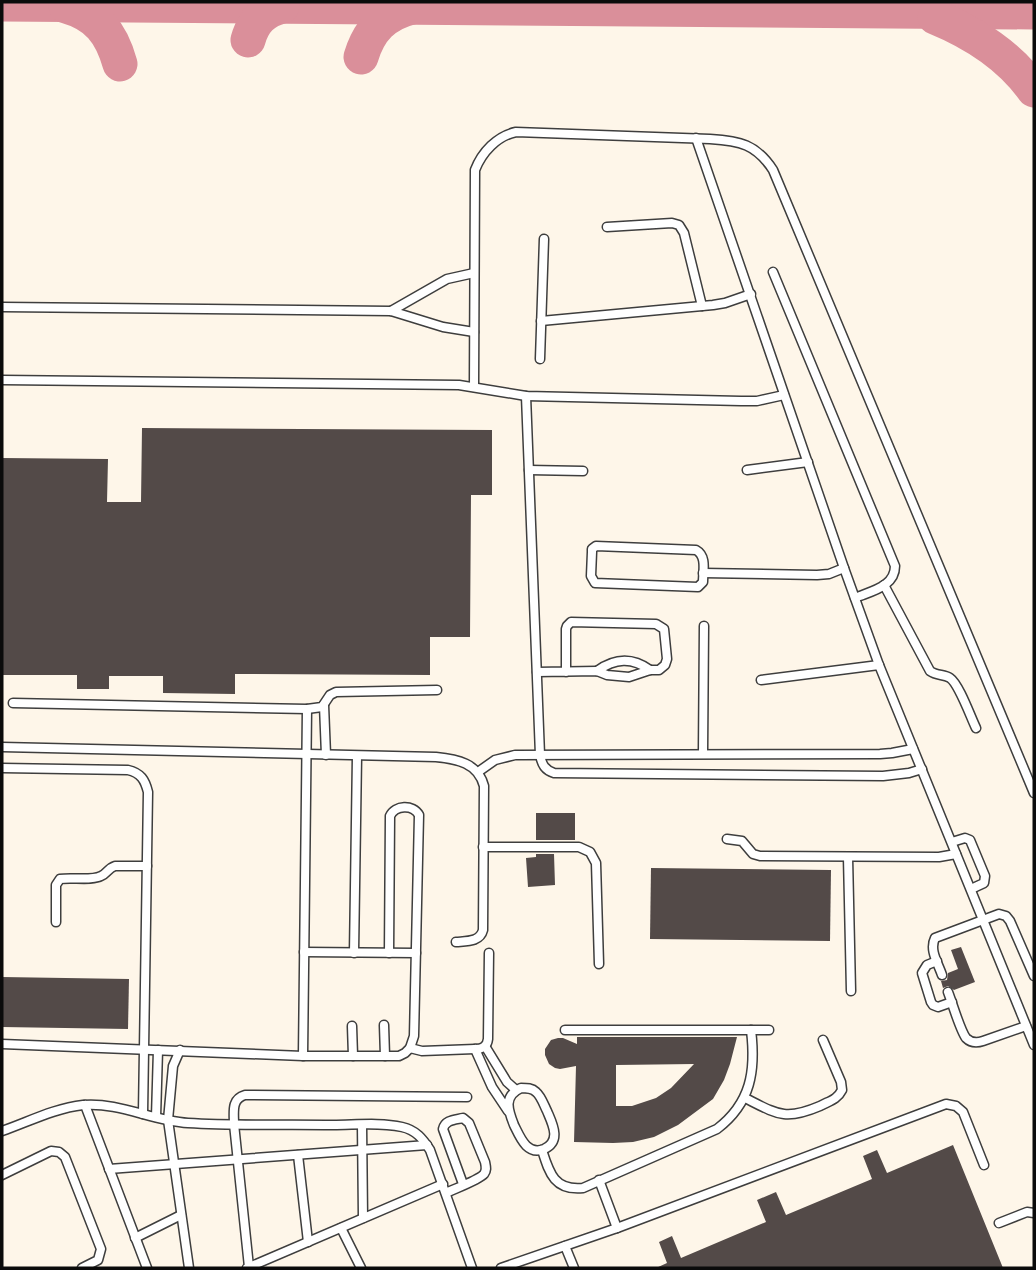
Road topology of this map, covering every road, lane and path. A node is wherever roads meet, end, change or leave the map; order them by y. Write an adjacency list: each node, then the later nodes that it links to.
1 (695, 138): 5 (lane); 6 (lane); 47 (lane)
2 (607, 227): 7 (lane)
3 (544, 239): 10 (lane)
4 (773, 272): 23 (lane)
5 (474, 273): 9 (lane); 11 (lane)
6 (751, 294): 7 (lane); 15 (lane)
7 (702, 306): 10 (lane)
8 (2, 307): 9 (lane)
9 (391, 311): 11 (lane)
10 (541, 321): 12 (lane)
11 (474, 332): 14 (lane)
12 (540, 359)
13 (2, 380): 14 (lane)
14 (474, 387): 16 (lane)
15 (784, 395): 16 (lane); 17 (lane)
16 (527, 396): 18 (lane)
17 (808, 462): 19 (lane); 21 (lane)
18 (529, 470): 20 (lane); 29 (lane)
19 (747, 470)
20 (583, 471)
21 (844, 568): 22 (lane); 24 (lane)
22 (703, 573): 22 (lane)
23 (884, 585): 24 (lane); 36 (lane)
24 (855, 598): 26 (lane)
25 (704, 626): 40 (lane)
26 (879, 665): 31 (lane); 38 (lane)
27 (650, 670): 28 (lane); 28 (lane); 30 (lane)
28 (597, 671): 30 (lane)
29 (537, 672): 30 (lane); 42 (lane)
30 (566, 672)
31 (761, 680)
32 (437, 690): 34 (lane)
33 (13, 703): 35 (lane)
34 (324, 705): 35 (lane); 41 (lane)
35 (307, 709): 39 (lane)
36 (976, 728)
37 (2, 747): 39 (lane)
38 (913, 749): 40 (lane); 45 (lane)
39 (307, 754): 41 (lane); 58 (lane)
40 (703, 754): 42 (lane)
41 (326, 755): 43 (lane)
42 (540, 755): 45 (lane); 46 (lane)
43 (357, 756): 46 (lane); 59 (lane)
44 (2, 768): 53 (lane)
45 (922, 769): 49 (lane)
46 (478, 772): 50 (lane)
47 (1034, 793)
48 (727, 839): 52 (lane)
49 (952, 842): 51 (lane); 54 (lane)
50 (484, 847): 57 (lane); 64 (lane)
51 (956, 854): 52 (lane); 54 (lane)
52 (848, 856): 67 (lane)
53 (147, 866): 56 (lane); 81 (lane)
54 (971, 889): 55 (lane)
55 (983, 919): 63 (lane); 66 (lane); 72 (lane)
56 (56, 922)
57 (456, 942)
58 (304, 952): 59 (lane); 85 (lane)
59 (354, 953): 60 (lane)
60 (389, 953): 61 (lane); 61 (lane)
61 (416, 953): 80 (lane)
62 (489, 953): 79 (lane)
63 (937, 961): 65 (lane); 69 (lane)
64 (599, 964)
65 (942, 975)
66 (1034, 976)
67 (851, 991)
68 (948, 992): 69 (lane)
69 (952, 1003): 72 (lane)
70 (384, 1025): 87 (lane)
71 (352, 1026): 86 (lane)
72 (1026, 1026): 78 (lane)
73 (565, 1030): 74 (lane)
74 (751, 1030): 75 (lane); 90 (lane)
75 (769, 1030)
76 (823, 1040): 90 (lane)
77 (2, 1044): 81 (lane)
78 (1034, 1045)
79 (485, 1046): 82 (lane); 88 (lane)
80 (410, 1048): 82 (lane); 87 (lane)
81 (144, 1049): 83 (lane); 93 (lane)
82 (475, 1049): 92 (lane)
83 (158, 1050): 84 (lane); 94 (lane)
84 (180, 1051): 85 (lane); 95 (lane)
85 (303, 1056): 86 (lane)
86 (353, 1056): 87 (lane)
87 (385, 1056)
88 (516, 1090): 92 (lane); 101 (lane)
89 (467, 1097): 96 (lane)
90 (745, 1098): 108 (lane)
91 (85, 1105): 93 (lane); 98 (lane); 106 (lane)
92 (509, 1113): 101 (lane)
93 (143, 1114): 94 (lane)
94 (156, 1117): 95 (lane)
95 (168, 1120): 96 (lane); 104 (lane)
96 (234, 1124): 97 (lane); 103 (lane)
97 (362, 1125): 99 (lane); 100 (lane)
98 (2, 1131)
99 (426, 1145): 100 (lane); 110 (lane)
100 (362, 1150): 102 (lane); 113 (lane)
101 (542, 1150): 108 (lane)
102 (298, 1154): 103 (lane); 118 (lane)
103 (237, 1159): 104 (lane); 123 (lane)
104 (174, 1164): 106 (lane); 112 (lane)
105 (984, 1165): 116 (lane)
106 (109, 1169): 117 (lane)
107 (2, 1175): 120 (lane)
108 (599, 1181): 116 (lane)
109 (463, 1184): 109 (lane); 110 (lane)
110 (444, 1188): 113 (lane); 125 (lane)
111 (1034, 1213): 114 (lane)
112 (181, 1215): 117 (lane); 122 (lane)
113 (363, 1219): 115 (lane)
114 (999, 1223)
115 (341, 1228): 118 (lane); 124 (lane)
116 (617, 1228): 119 (lane)
117 (135, 1238): 121 (lane)
118 (308, 1242): 123 (lane)
119 (565, 1246): 126 (lane); 127 (lane)
120 (82, 1268)
121 (147, 1268)
122 (189, 1268)
123 (248, 1268)
124 (361, 1268)
125 (472, 1268)
126 (500, 1268)
127 (574, 1268)

